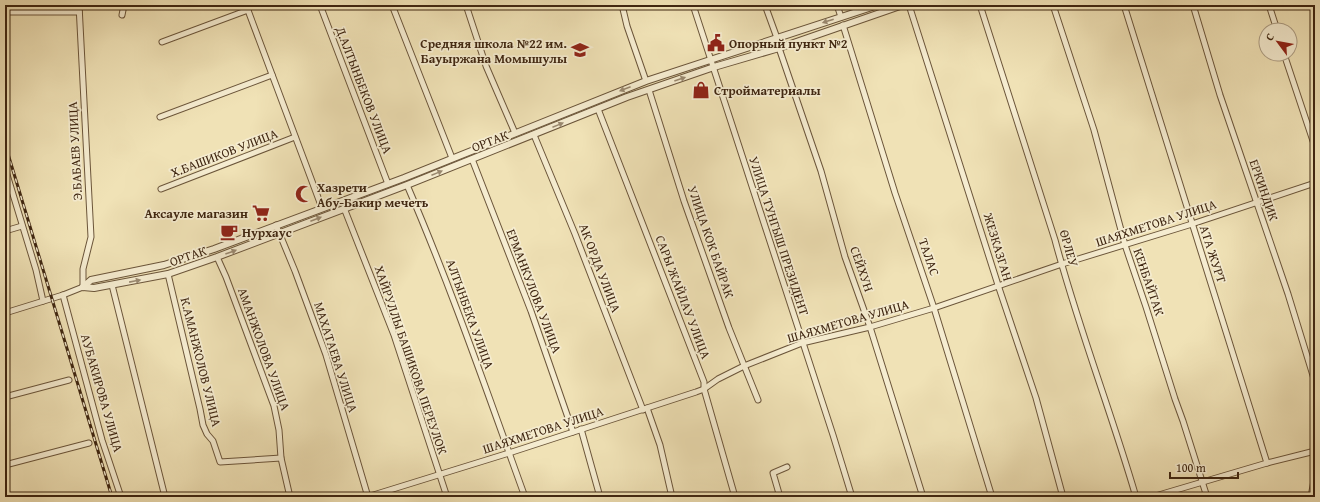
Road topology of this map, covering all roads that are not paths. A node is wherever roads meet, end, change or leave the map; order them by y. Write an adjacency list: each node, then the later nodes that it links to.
1 (79, 5): 20 (street, Э.БАБАЕВ УЛИЦА)
2 (124, 5): 21 (street)
3 (320, 5): 44 (street, Д.АЛТЫНБЕКОВ УЛИЦА)
4 (392, 5): 40 (street)
5 (466, 5): 36 (street)
6 (622, 5): 32 (street)
7 (693, 5): 28 (street, УЛИЦА ТУНГЫШ ПРЕЗИДЕНТ)
8 (765, 5): 25 (street)
9 (837, 5): 22 (street)
10 (878, 5): 22 (street, ОРТАК)
11 (903, 5): 24 (street, ОРТАК)
12 (909, 5): 60 (street, ЖЕЗКАЗГАН)
13 (980, 5): 57 (street, ӨРЛЕУ)
14 (1053, 5): 55 (street, КЕНБАЙТАК)
15 (1124, 5): 50 (street, АТА ЖУРТ)
16 (1193, 5): 47 (street, ЕРКИНДИК)
17 (1269, 5): 23 (street)
18 (247, 8): 26 (street, Х.БАШИКОВ УЛИЦА); 31 (street, Х.БАШИКОВ УЛИЦА)
19 (5, 12): 20 (street)
20 (79, 12): 61 (street, Э.БАБАЕВ УЛИЦА)
21 (122, 15)
22 (841, 17): 25 (street, ОРТАК, one-way to 25)
23 (1274, 22)
24 (843, 25): 27 (street, ОРТАК); 64 (street, ТАЛАС)
25 (777, 38): 28 (street, ОРТАК)
26 (162, 42)
27 (779, 48): 30 (street, ОРТАК); 66 (street, СЕЙХУН)
28 (711, 60): 30 (street, УЛИЦА ТУНГЫШ ПРЕЗИДЕНТ); 32 (street, ОРТАК)
29 (1287, 62): 39 (street)
30 (714, 67): 33 (street, ОРТАК, one-way to 30); 67 (street, УЛИЦА ТУНГЫШ ПРЕЗИДЕНТ)
31 (272, 75): 35 (street); 38 (street, Х.БАШИКОВ УЛИЦА)
32 (646, 81): 36 (street, ОРТАК, one-way to 36)
33 (648, 90): 34 (street, ОРТАК); 68 (street, УЛИЦА КОК БАЙРАК)
34 (598, 109): 37 (street, ОРТАК, one-way to 34); 71 (street, САРЫ ЖАЙЛАУ УЛИЦА)
35 (160, 117)
36 (516, 133): 40 (street, ОРТАК)
37 (534, 135): 41 (street, ОРТАК); 74 (street, АК ОРДА УЛИЦА)
38 (295, 137): 46 (street, Х.БАШИКОВ УЛИЦА); 48 (street, Х.БАШИКОВ УЛИЦА)
39 (1315, 147)
40 (452, 158): 44 (street, ОРТАК)
41 (472, 159): 45 (street, ОРТАК, one-way to 41); 76 (street, ЕРМАНКУЛОВА УЛИЦА)
42 (5, 168): 51 (street)
43 (1315, 183): 47 (street, ШАЯХМЕТОВА УЛИЦА)
44 (388, 184): 48 (street, ОРТАК)
45 (407, 185): 49 (street, ОРТАК); 79 (street, АЛТЫНБЕКА УЛИЦА)
46 (161, 189)
47 (1256, 202): 50 (street, ШАЯХМЕТОВА УЛИЦА); 70 (street, ЕРКИНДИК)
48 (322, 208): 52 (street, ОРТАК)
49 (344, 208): 54 (street, ОРТАК, one-way to 49); 84 (street, ХАЙРУЛЛЫ БАШИКОВА ПЕРЕУЛОК)
50 (1192, 224): 55 (street, ШАЯХМЕТОВА УЛИЦА); 81 (street, АТА ЖУРТ)
51 (22, 226): 53 (street); 63 (street)
52 (276, 226): 54 (street, МАХАТАЕВА УЛИЦА); 61 (street, ОРТАК)
53 (5, 231)
54 (280, 234): 56 (street, ОРТАК, one-way to 54); 90 (street, МАХАТАЕВА УЛИЦА)
55 (1125, 245): 57 (street, ШАЯХМЕТОВА УЛИЦА); 86 (street, КЕНБАЙТАК)
56 (217, 257): 58 (street, ОРТАК); 80 (street, АМАНЖОЛОВА УЛИЦА)
57 (1062, 264): 60 (street, ШАЯХМЕТОВА УЛИЦА); 101 (street, ӨРЛЕУ)
58 (168, 274): 59 (street, ОРТАК, one-way to 58); 80 (street, К.АМАНЖОЛОВ УЛИЦА)
59 (112, 285): 61 (street, ОРТАК); 88 (street)
60 (998, 285): 64 (street, ШАЯХМЕТОВА УЛИЦА); 100 (street, ЖЕЗКАЗГАН)
61 (83, 287): 62 (street, ОРТАК)
62 (63, 295): 63 (street, ОРТАК); 87 (street, АУБАКИРОВА УЛИЦА)
63 (43, 301): 65 (street, ОРТАК)
64 (934, 308): 66 (street, ШАЯХМЕТОВА УЛИЦА); 99 (street, ТАЛАС)
65 (5, 313)
66 (870, 327): 67 (street, ШАЯХМЕТОВА УЛИЦА); 98 (street, СЕЙХУН)
67 (802, 343): 68 (street, ШАЯХМЕТОВА УЛИЦА); 97 (street, УЛИЦА ТУНГЫШ ПРЕЗИДЕНТ)
68 (744, 366): 71 (street, ШАЯХМЕТОВА УЛИЦА); 73 (street, УЛИЦА КОК БАЙРАК)
69 (69, 380): 72 (street)
70 (1315, 382)
71 (704, 388): 74 (street, ШАЯХМЕТОВА УЛИЦА); 95 (street, САРЫ ЖАЙЛАУ УЛИЦА)
72 (5, 397)
73 (758, 400)
74 (645, 409): 75 (street, ШАЯХМЕТОВА УЛИЦА); 94 (street, АК ОРДА УЛИЦА)
75 (581, 429): 76 (street, ШАЯХМЕТОВА УЛИЦА); 93 (street)
76 (573, 432): 79 (street, ШАЯХМЕТОВА УЛИЦА)
77 (89, 443): 82 (street)
78 (1315, 451): 81 (street)
79 (509, 453): 84 (street, ШАЯХМЕТОВА УЛИЦА); 92 (street, АЛТЫНБЕКА УЛИЦА)
80 (281, 458): 89 (street, АМАНЖОЛОВА УЛИЦА)
81 (1267, 463): 86 (street)
82 (5, 466)
83 (787, 467): 96 (street)
84 (439, 474): 90 (street, ШАЯХМЕТОВА УЛИЦА); 91 (street, ХАЙРУЛЛЫ БАШИКОВА ПЕРЕУЛОК)
85 (1315, 475): 104 (street)
86 (1202, 482): 102 (street); 103 (street, КЕНБАЙТАК)
87 (121, 497)
88 (165, 497)
89 (290, 497)
90 (368, 497)
91 (447, 497)
92 (525, 497)
93 (600, 497)
94 (672, 497)
95 (735, 497)
96 (780, 497)
97 (852, 497)
98 (923, 497)
99 (992, 497)
100 (1063, 497)
101 (1136, 497)
102 (1152, 497)
103 (1207, 497)
104 (1311, 497)

